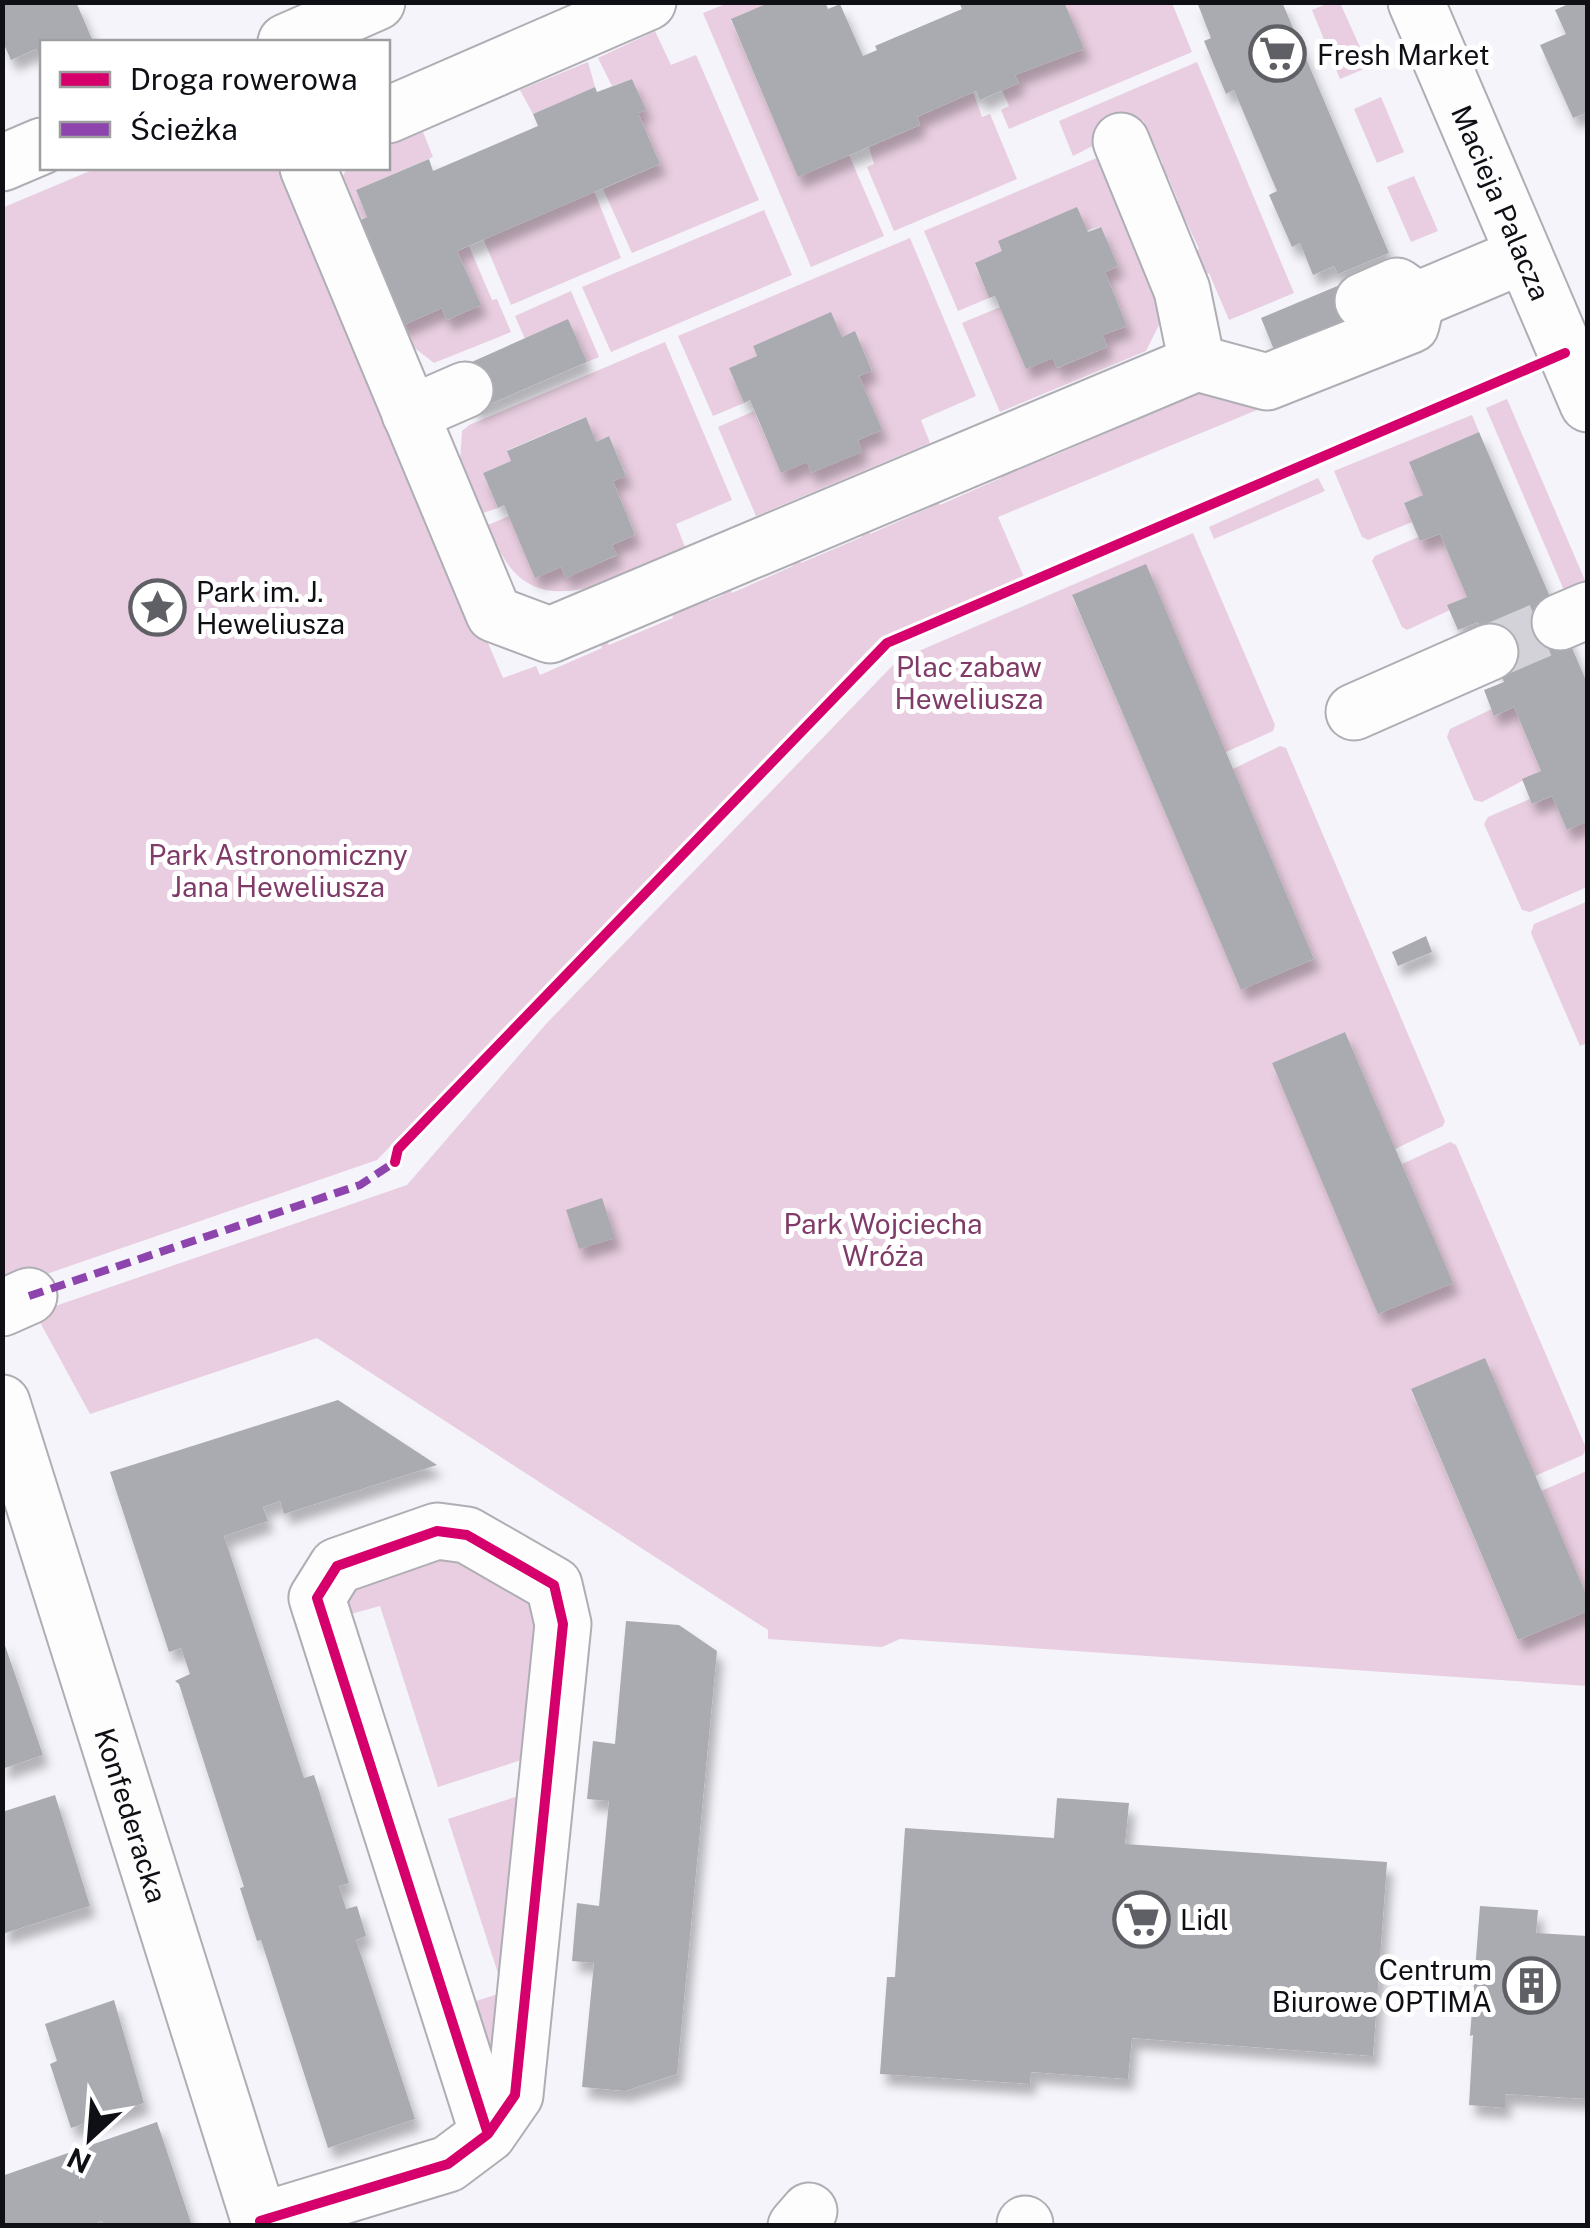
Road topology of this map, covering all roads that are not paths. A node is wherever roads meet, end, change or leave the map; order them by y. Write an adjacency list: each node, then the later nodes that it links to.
1 (377, 2): 4 (street)
2 (648, 2): 5 (street)
3 (1416, 2): 10 (street, Macieja Palacza)
4 (291, 40)
5 (390, 114)
6 (1121, 142): 13 (street)
7 (40, 147): 8 (street)
8 (2, 163)
9 (309, 170): 16 (street)
10 (1524, 256): 11 (street); 15 (street, Macieja Palacza)
11 (1417, 300): 12 (street); 13 (street)
12 (1363, 301)
13 (1196, 362): 16 (street)
14 (466, 390): 16 (street)
15 (1588, 404)
16 (410, 414)
17 (1490, 652): 18 (street)
18 (1354, 712)
19 (2, 1404): 21 (street, Konfederacka)
20 (488, 2134): 20 (street); 21 (street)
21 (261, 2224)

